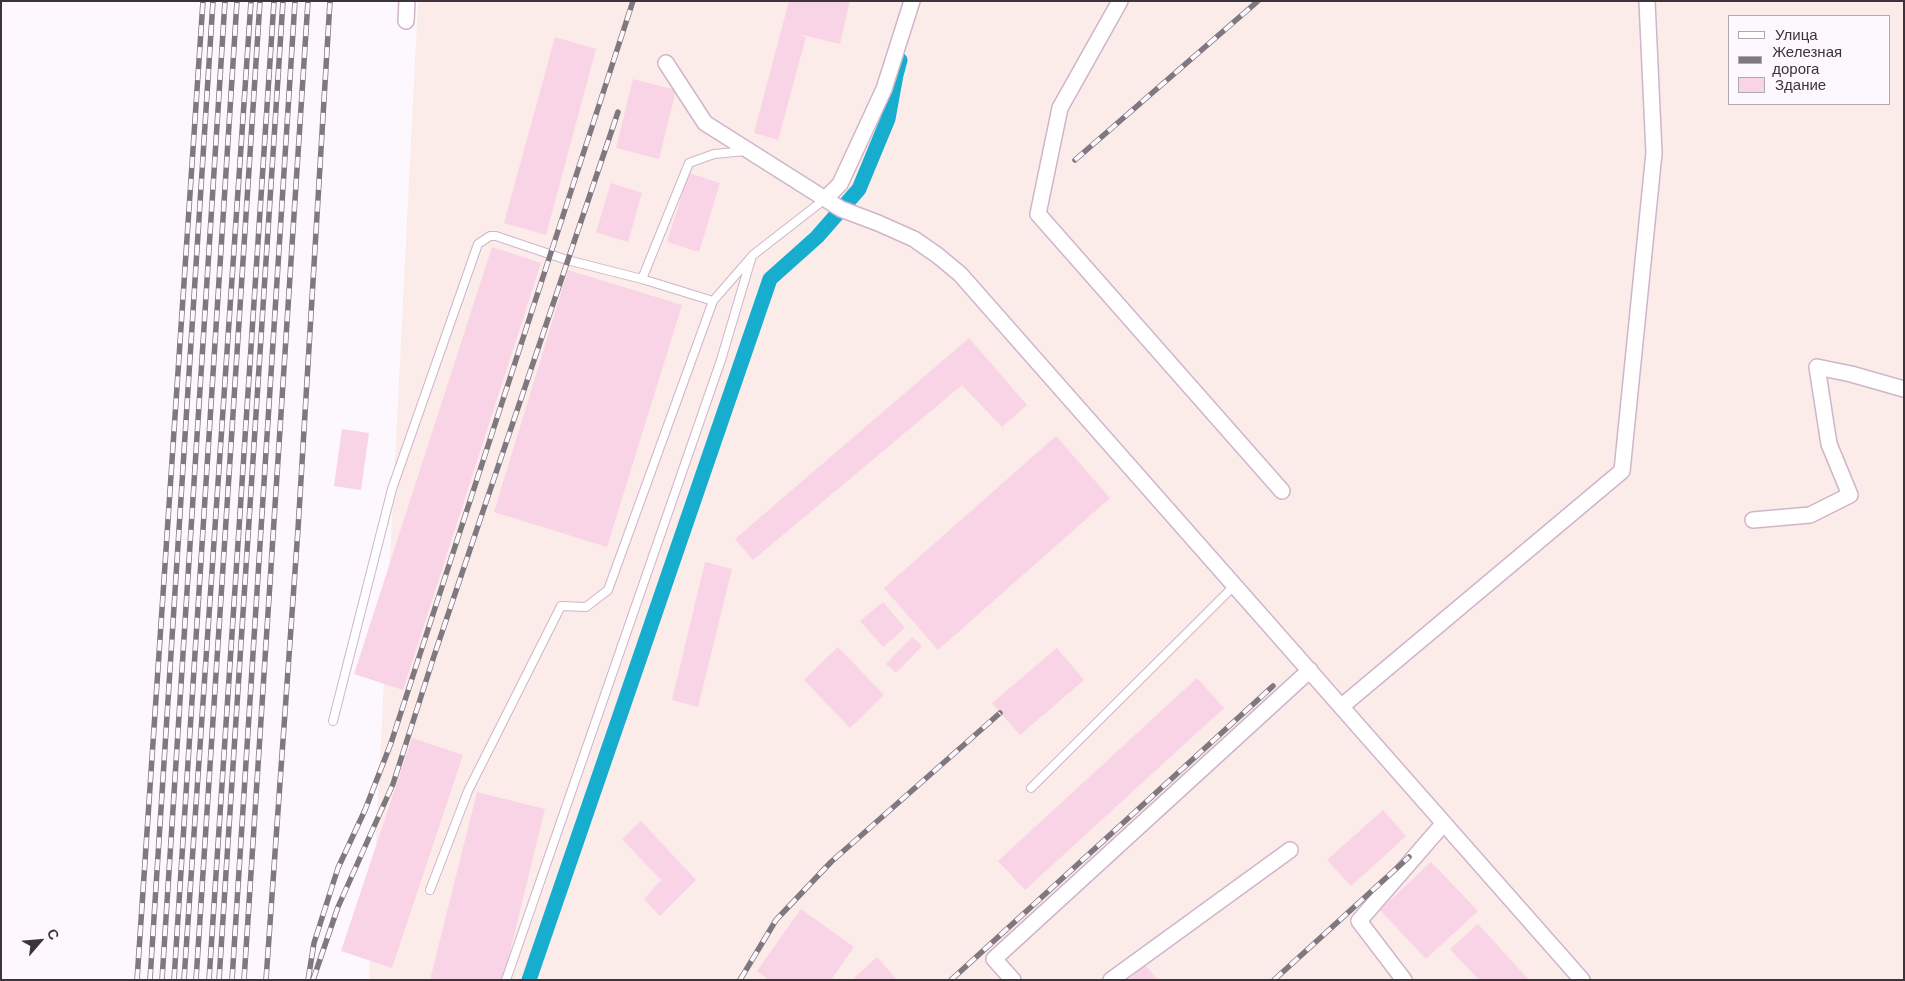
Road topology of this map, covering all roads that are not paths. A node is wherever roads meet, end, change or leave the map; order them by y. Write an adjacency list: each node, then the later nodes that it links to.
1 (407, 1): 5 (street)
2 (912, 1): 8 (street)
3 (1120, 1): 13 (street)
4 (1648, 1): 17 (street)
5 (406, 21)
6 (666, 63): 7 (street)
7 (748, 150): 8 (street); 10 (lane)
8 (825, 199): 9 (lane); 15 (street)
9 (753, 255): 11 (lane); 23 (lane)
10 (642, 278): 11 (lane); 18 (lane)
11 (713, 301): 22 (lane)
12 (1904, 389): 14 (street)
13 (1282, 491)
14 (1753, 520)
15 (1235, 585): 16 (street); 19 (lane)
16 (1310, 670): 17 (street); 24 (street)
17 (1342, 706): 20 (street)
18 (333, 721)
19 (1031, 788)
20 (1444, 823): 26 (street); 27 (street)
21 (1290, 850): 25 (street)
22 (430, 890)
23 (506, 980)
24 (1013, 980)
25 (1111, 980)
26 (1404, 980)
27 (1582, 980)

